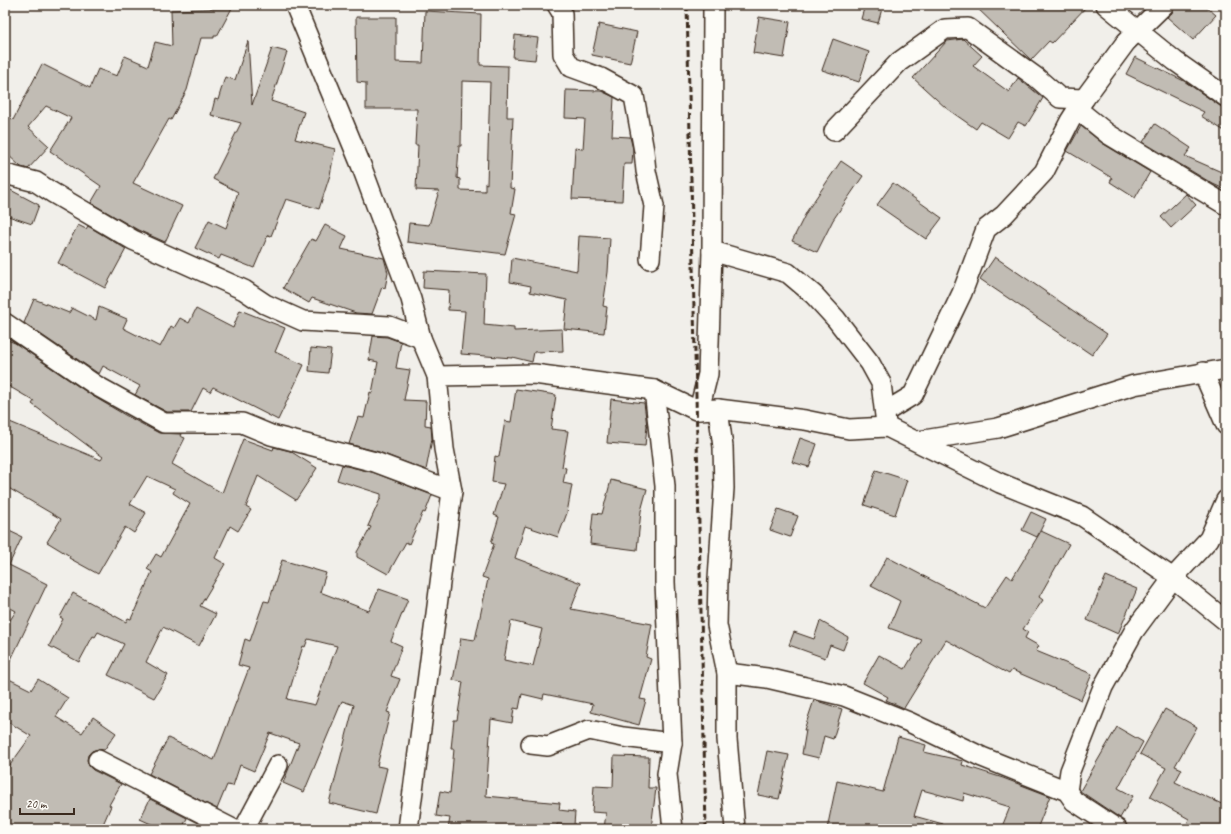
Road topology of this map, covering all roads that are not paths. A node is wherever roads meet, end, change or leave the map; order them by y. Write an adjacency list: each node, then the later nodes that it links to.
1 (295, 5): 15 (street)
2 (557, 5): 13 (street)
3 (713, 5): 12 (street)
4 (1106, 5): 6 (street)
5 (1164, 5): 6 (street)
6 (1138, 30): 7 (street); 8 (street)
7 (1226, 97)
8 (1081, 104): 9 (street); 11 (street); 21 (street)
9 (834, 131)
10 (5, 174): 15 (street)
11 (1226, 205)
12 (712, 251): 20 (street); 21 (street)
13 (650, 259)
14 (5, 324): 24 (street)
15 (421, 338): 18 (street)
16 (1226, 369): 17 (street)
17 (1203, 372): 22 (street); 23 (street)
18 (437, 376): 19 (street); 24 (street)
19 (654, 390): 20 (street); 29 (street)
20 (708, 410): 21 (street); 28 (street)
21 (886, 420): 23 (street)
22 (1226, 426)
23 (918, 441): 26 (street)
24 (452, 491): 36 (street)
25 (1226, 500): 26 (street)
26 (1173, 578): 27 (street); 33 (street)
27 (1226, 621)
28 (727, 672): 33 (street); 38 (street)
29 (672, 743): 30 (street); 37 (street)
30 (531, 744)
31 (98, 760): 34 (street)
32 (278, 765): 35 (street)
33 (1067, 791): 39 (street)
34 (234, 829)
35 (244, 829)
36 (408, 829)
37 (674, 829)
38 (735, 829)
39 (1117, 829)

